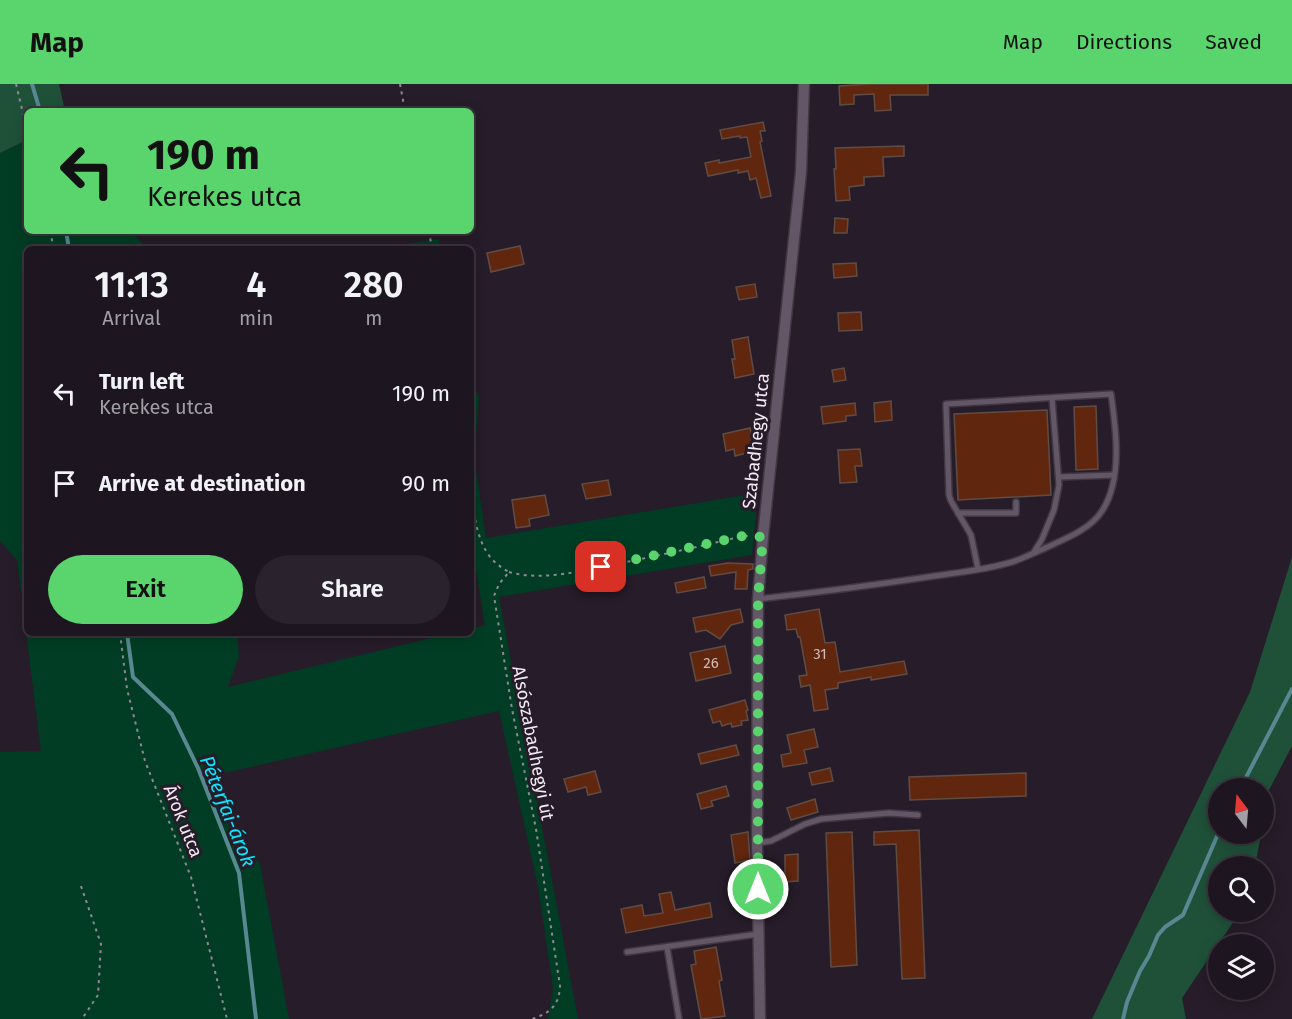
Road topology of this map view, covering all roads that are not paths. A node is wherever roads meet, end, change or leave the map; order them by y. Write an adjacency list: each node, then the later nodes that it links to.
1 (804, 84): 9 (street, Szabadhegy utca)
2 (1052, 398): 3 (lane); 4 (lane); 6 (lane)
3 (1114, 475): 4 (lane); 7 (lane)
4 (1059, 477): 7 (lane)
5 (1016, 502): 6 (lane)
6 (958, 513): 8 (lane)
7 (1033, 553): 8 (lane)
8 (978, 569): 9 (lane)
9 (758, 599): 11 (street, Szabadhegy utca)
10 (918, 815): 11 (lane)
11 (757, 843): 12 (street, Szabadhegy utca)
12 (758, 934): 13 (lane); 16 (street, Szabadhegy utca)
13 (667, 947): 14 (lane); 15 (lane)
14 (627, 952)
15 (679, 1019)
16 (760, 1019)

